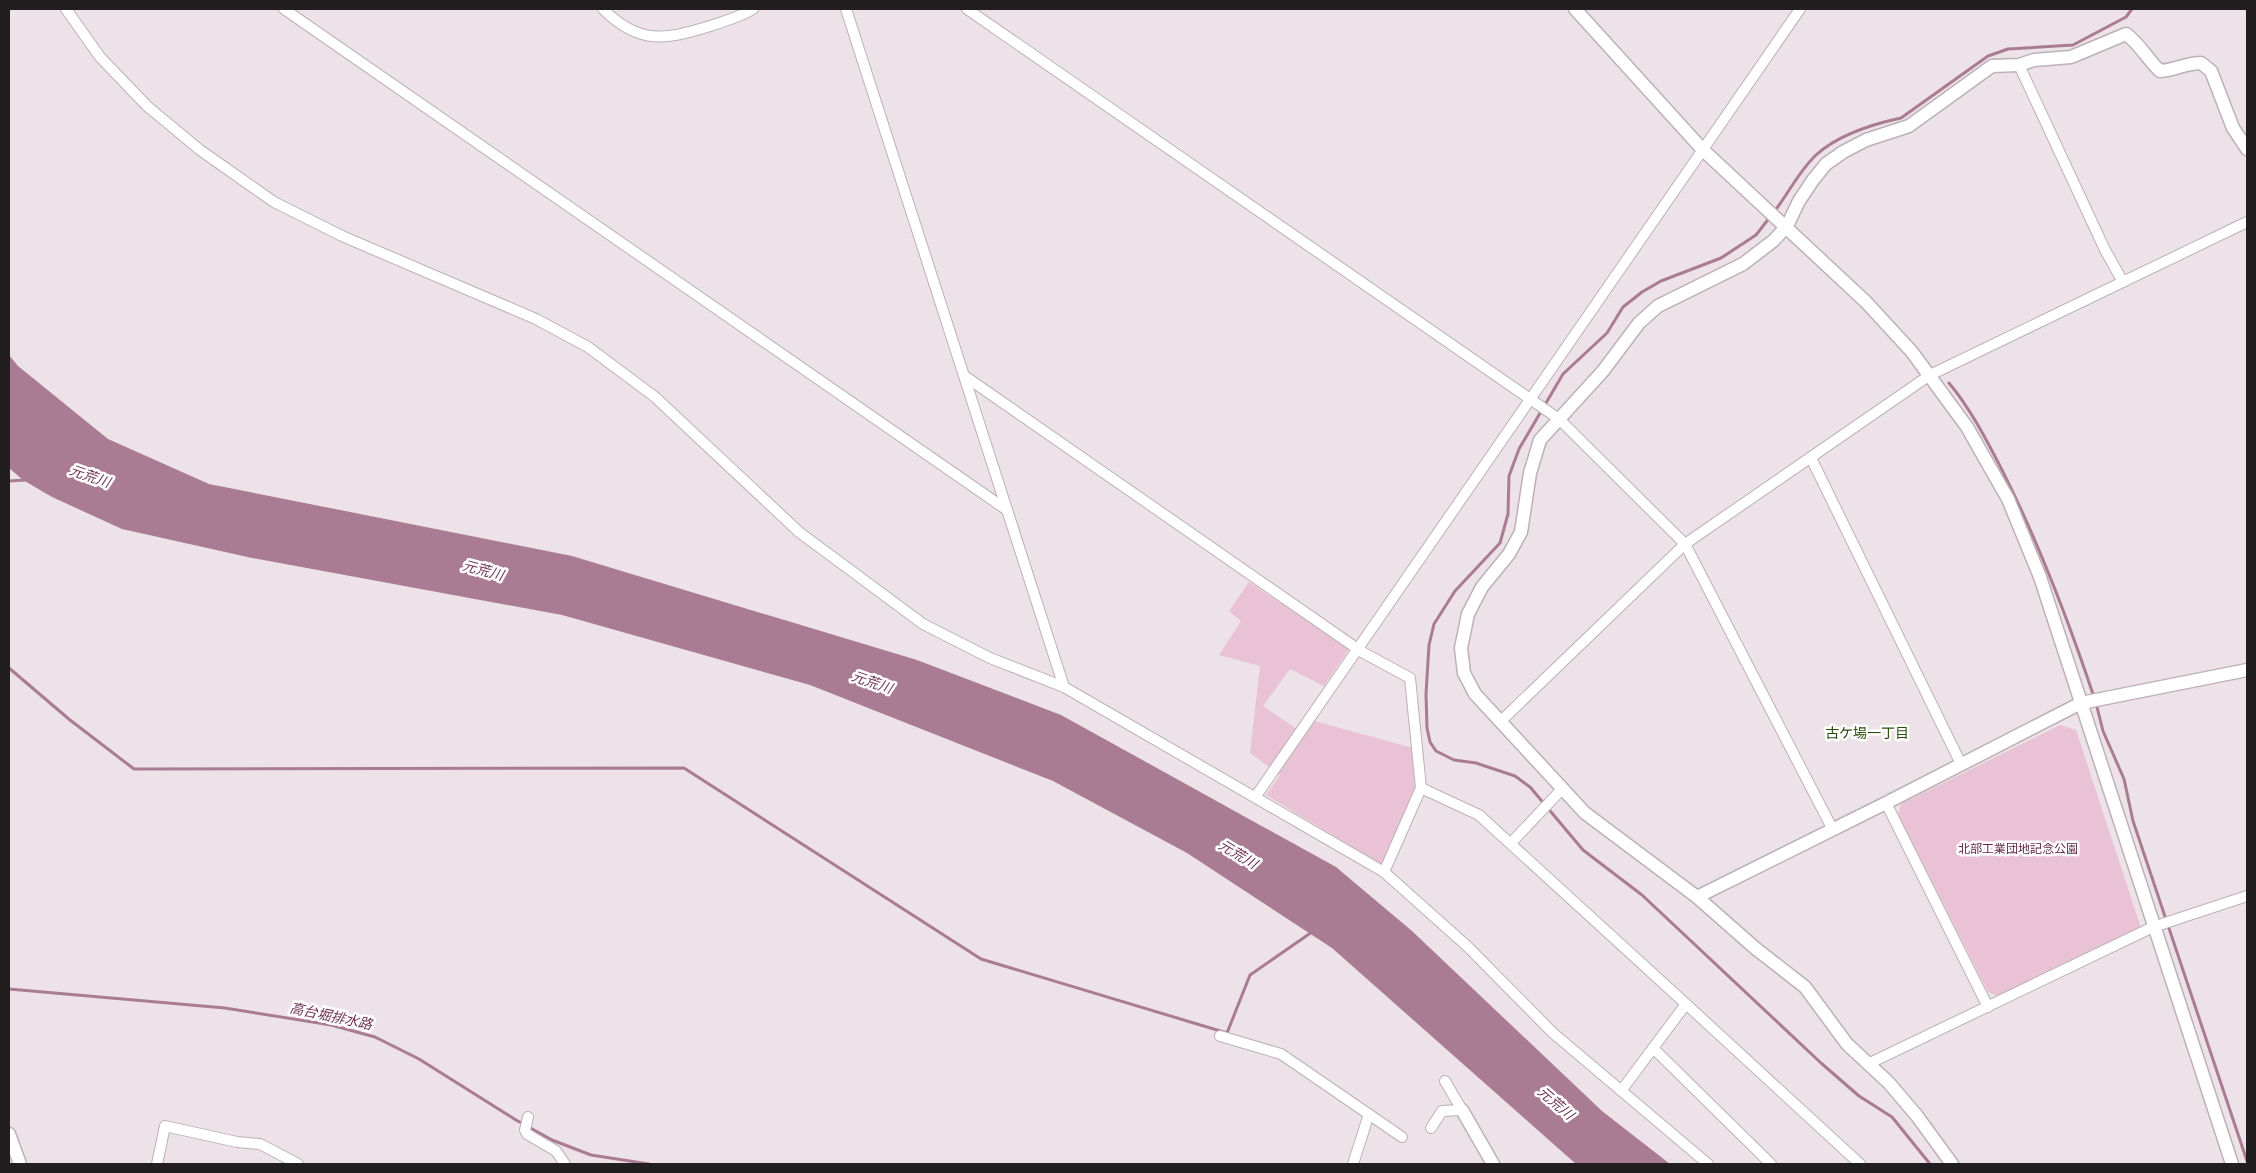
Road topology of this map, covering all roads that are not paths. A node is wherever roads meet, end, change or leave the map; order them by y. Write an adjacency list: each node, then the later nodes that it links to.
1 (66, 9): 24 (street)
2 (284, 9): 20 (street)
3 (603, 9): 4 (street)
4 (753, 9)
5 (846, 9): 16 (street)
6 (967, 9): 17 (street)
7 (1575, 9): 11 (street)
8 (1800, 9): 11 (street)
9 (2020, 65): 10 (street); 13 (street); 14 (street)
10 (2247, 149)
11 (1703, 150): 13 (street); 17 (street)
12 (2247, 222): 14 (street)
13 (1786, 226): 15 (street); 18 (street)
14 (2123, 282): 15 (street)
15 (1930, 376): 19 (street); 25 (street)
16 (966, 377): 20 (street); 22 (street)
17 (1531, 401): 18 (street); 22 (street)
18 (1560, 419): 21 (street); 26 (street)
19 (1811, 458): 21 (street); 27 (street)
20 (1008, 510): 24 (street)
21 (1684, 544): 26 (street); 32 (street)
22 (1359, 649): 28 (street); 30 (street)
23 (2247, 670): 25 (street)
24 (1064, 687): 30 (street)
25 (2081, 703): 27 (street); 37 (street)
26 (1500, 722): 29 (street)
27 (1961, 764): 31 (street)
28 (1421, 788): 33 (street); 34 (street)
29 (1562, 789): 33 (street); 36 (street)
30 (1256, 796): 34 (street)
31 (1886, 803): 32 (street); 39 (street)
32 (1833, 830): 36 (street)
33 (1511, 843): 38 (street)
34 (1384, 872): 44 (street)
35 (2247, 896): 37 (street)
36 (1697, 897): 42 (street)
37 (2154, 927): 39 (street); 61 (street)
38 (1686, 1004): 41 (street); 59 (street)
39 (1988, 1007): 42 (street)
40 (1220, 1036): 46 (street)
41 (1653, 1048): 44 (street); 58 (street)
42 (1868, 1064): 60 (street)
43 (1445, 1080): 45 (street)
44 (1621, 1091): 57 (street)
45 (1462, 1110): 48 (street); 56 (street)
46 (1369, 1114): 50 (street); 55 (street)
47 (528, 1117): 54 (street)
48 (1431, 1128)
49 (9, 1134): 51 (street)
50 (1402, 1137)
51 (20, 1164)
52 (157, 1164): 53 (street)
53 (298, 1164)
54 (567, 1164)
55 (1353, 1164)
56 (1493, 1164)
57 (1708, 1164)
58 (1771, 1164)
59 (1860, 1164)
60 (1952, 1164)
61 (2232, 1164)

